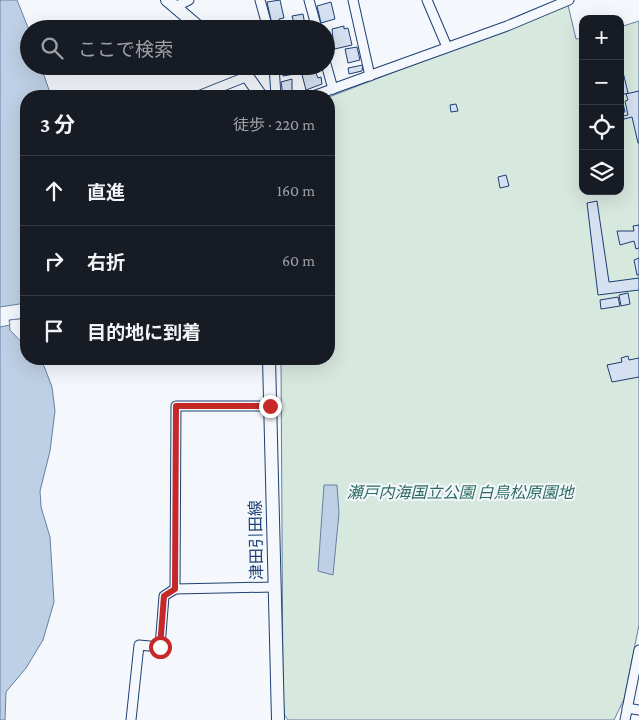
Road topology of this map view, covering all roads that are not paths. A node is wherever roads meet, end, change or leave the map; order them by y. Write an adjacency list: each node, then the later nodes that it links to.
1 (189, 0): 7 (street)
2 (260, 0): 9 (street)
3 (309, 0): 10 (street)
4 (353, 0): 16 (street)
5 (427, 0): 11 (street)
6 (568, 0): 11 (street)
7 (171, 3): 8 (main road)
8 (191, 20)
9 (266, 20)
10 (314, 20)
11 (447, 47): 16 (street)
12 (237, 75): 18 (street)
13 (247, 75): 19 (main road)
14 (275, 75): 20 (street)
15 (329, 75): 17 (street)
16 (370, 76): 17 (street)
17 (333, 89): 21 (street)
18 (209, 90)
19 (257, 90)
20 (276, 90)
21 (330, 90)
22 (270, 365): 23 (main road, 津田引田線)
23 (270, 406): 24 (main road, 津田引田線); 25 (street)
24 (273, 587): 25 (street); 30 (main road, 津田引田線)
25 (175, 589): 29 (street)
26 (639, 650): 27 (street)
27 (627, 708): 28 (street); 31 (street)
28 (639, 710)
29 (131, 720)
30 (278, 720)
31 (625, 720)

